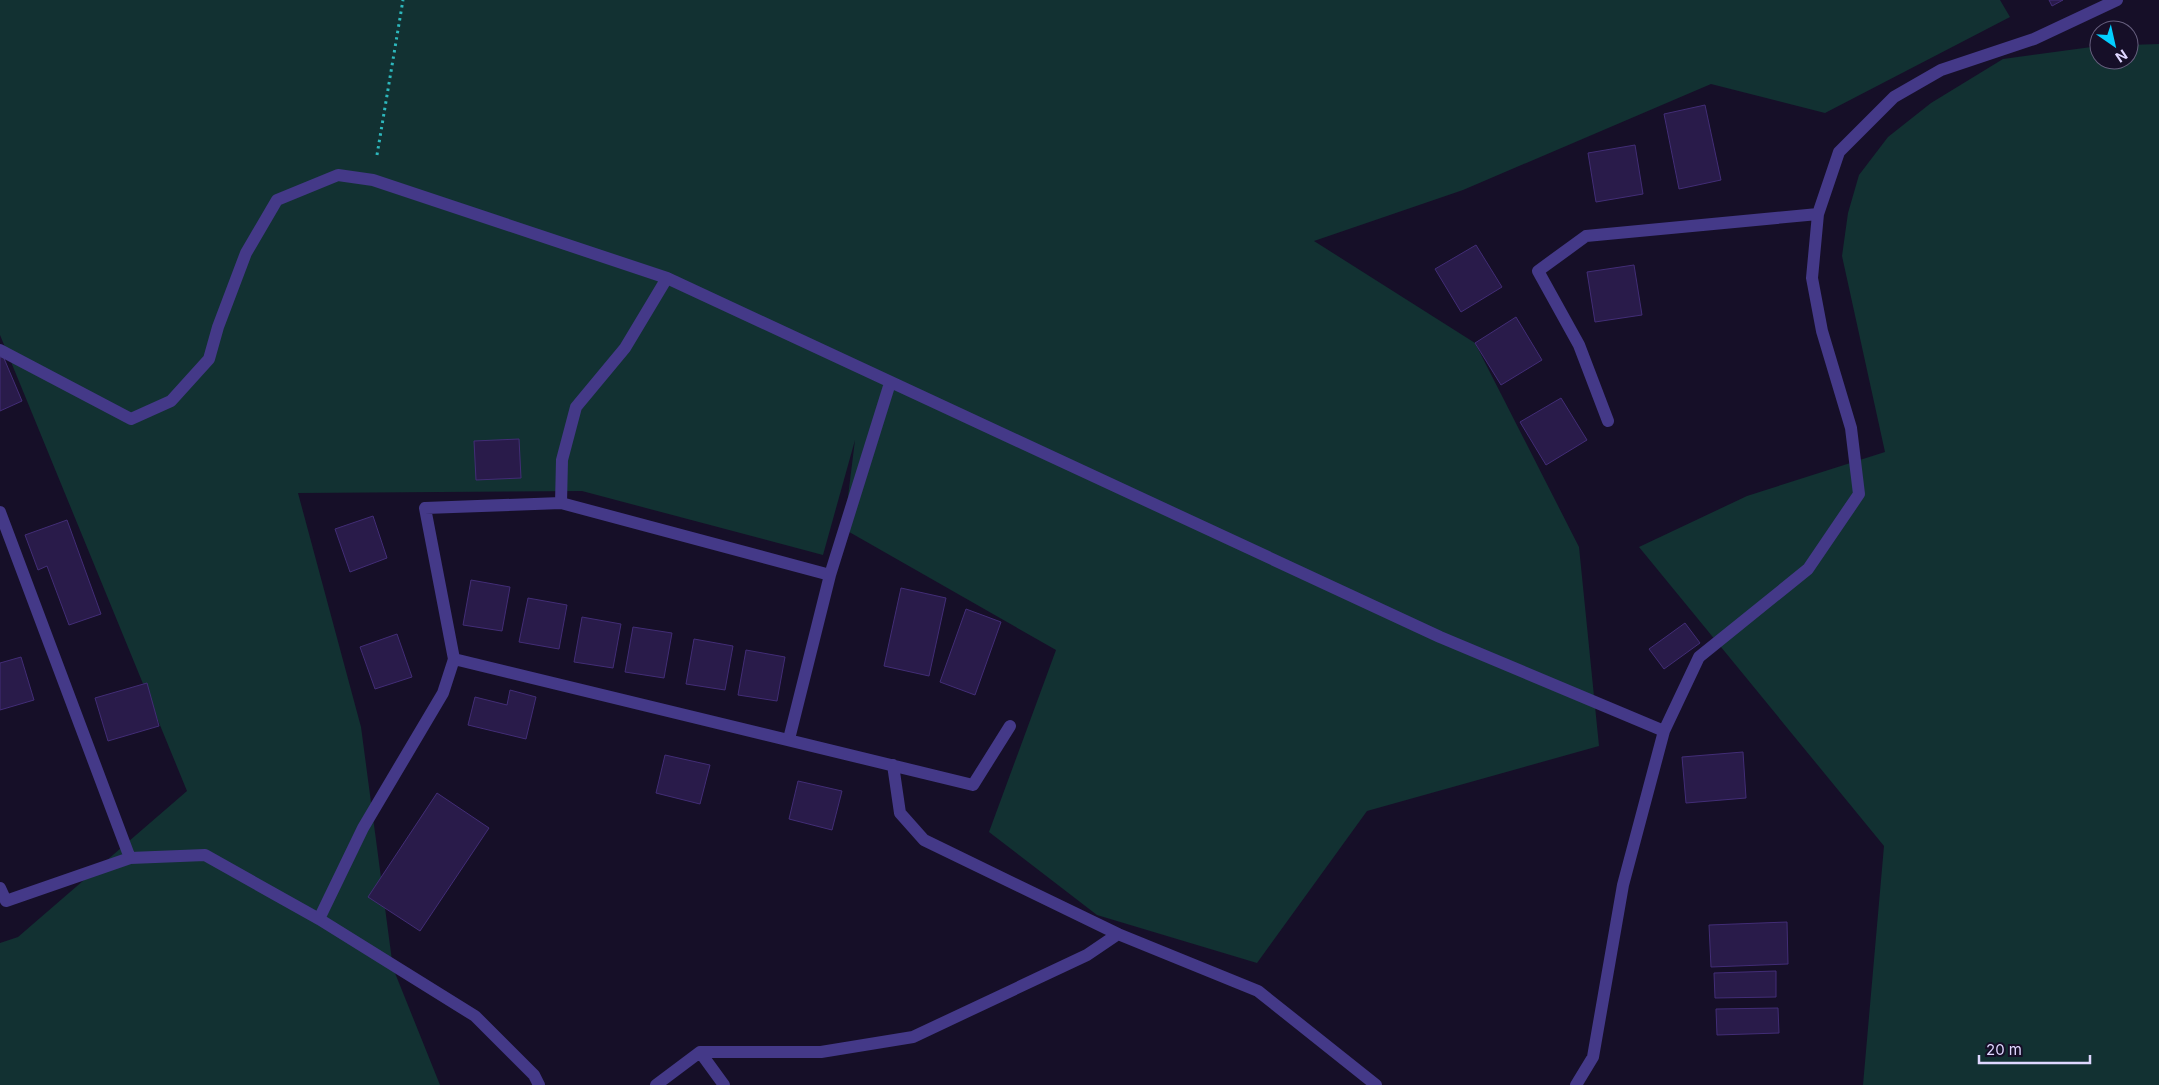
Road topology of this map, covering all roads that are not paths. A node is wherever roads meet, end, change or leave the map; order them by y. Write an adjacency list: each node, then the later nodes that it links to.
1 (2117, 0): 2 (street)
2 (1818, 214): 6 (street); 12 (street)
3 (668, 278): 4 (street); 5 (street); 7 (street)
4 (0, 350)
5 (890, 383): 9 (street); 12 (street)
6 (1608, 421)
7 (561, 503): 9 (street); 10 (street)
8 (0, 512): 15 (street)
9 (830, 575): 13 (street)
10 (454, 659): 13 (street); 17 (street)
11 (1010, 726): 14 (street)
12 (1664, 731): 24 (street)
13 (789, 739): 14 (street)
14 (893, 764): 18 (street)
15 (130, 858): 16 (street); 17 (street)
16 (0, 888)
17 (319, 919): 20 (street)
18 (1118, 934): 19 (street); 23 (street)
19 (700, 1052): 21 (street); 22 (street)
20 (539, 1085)
21 (656, 1085)
22 (724, 1085)
23 (1376, 1085)
24 (1576, 1085)

